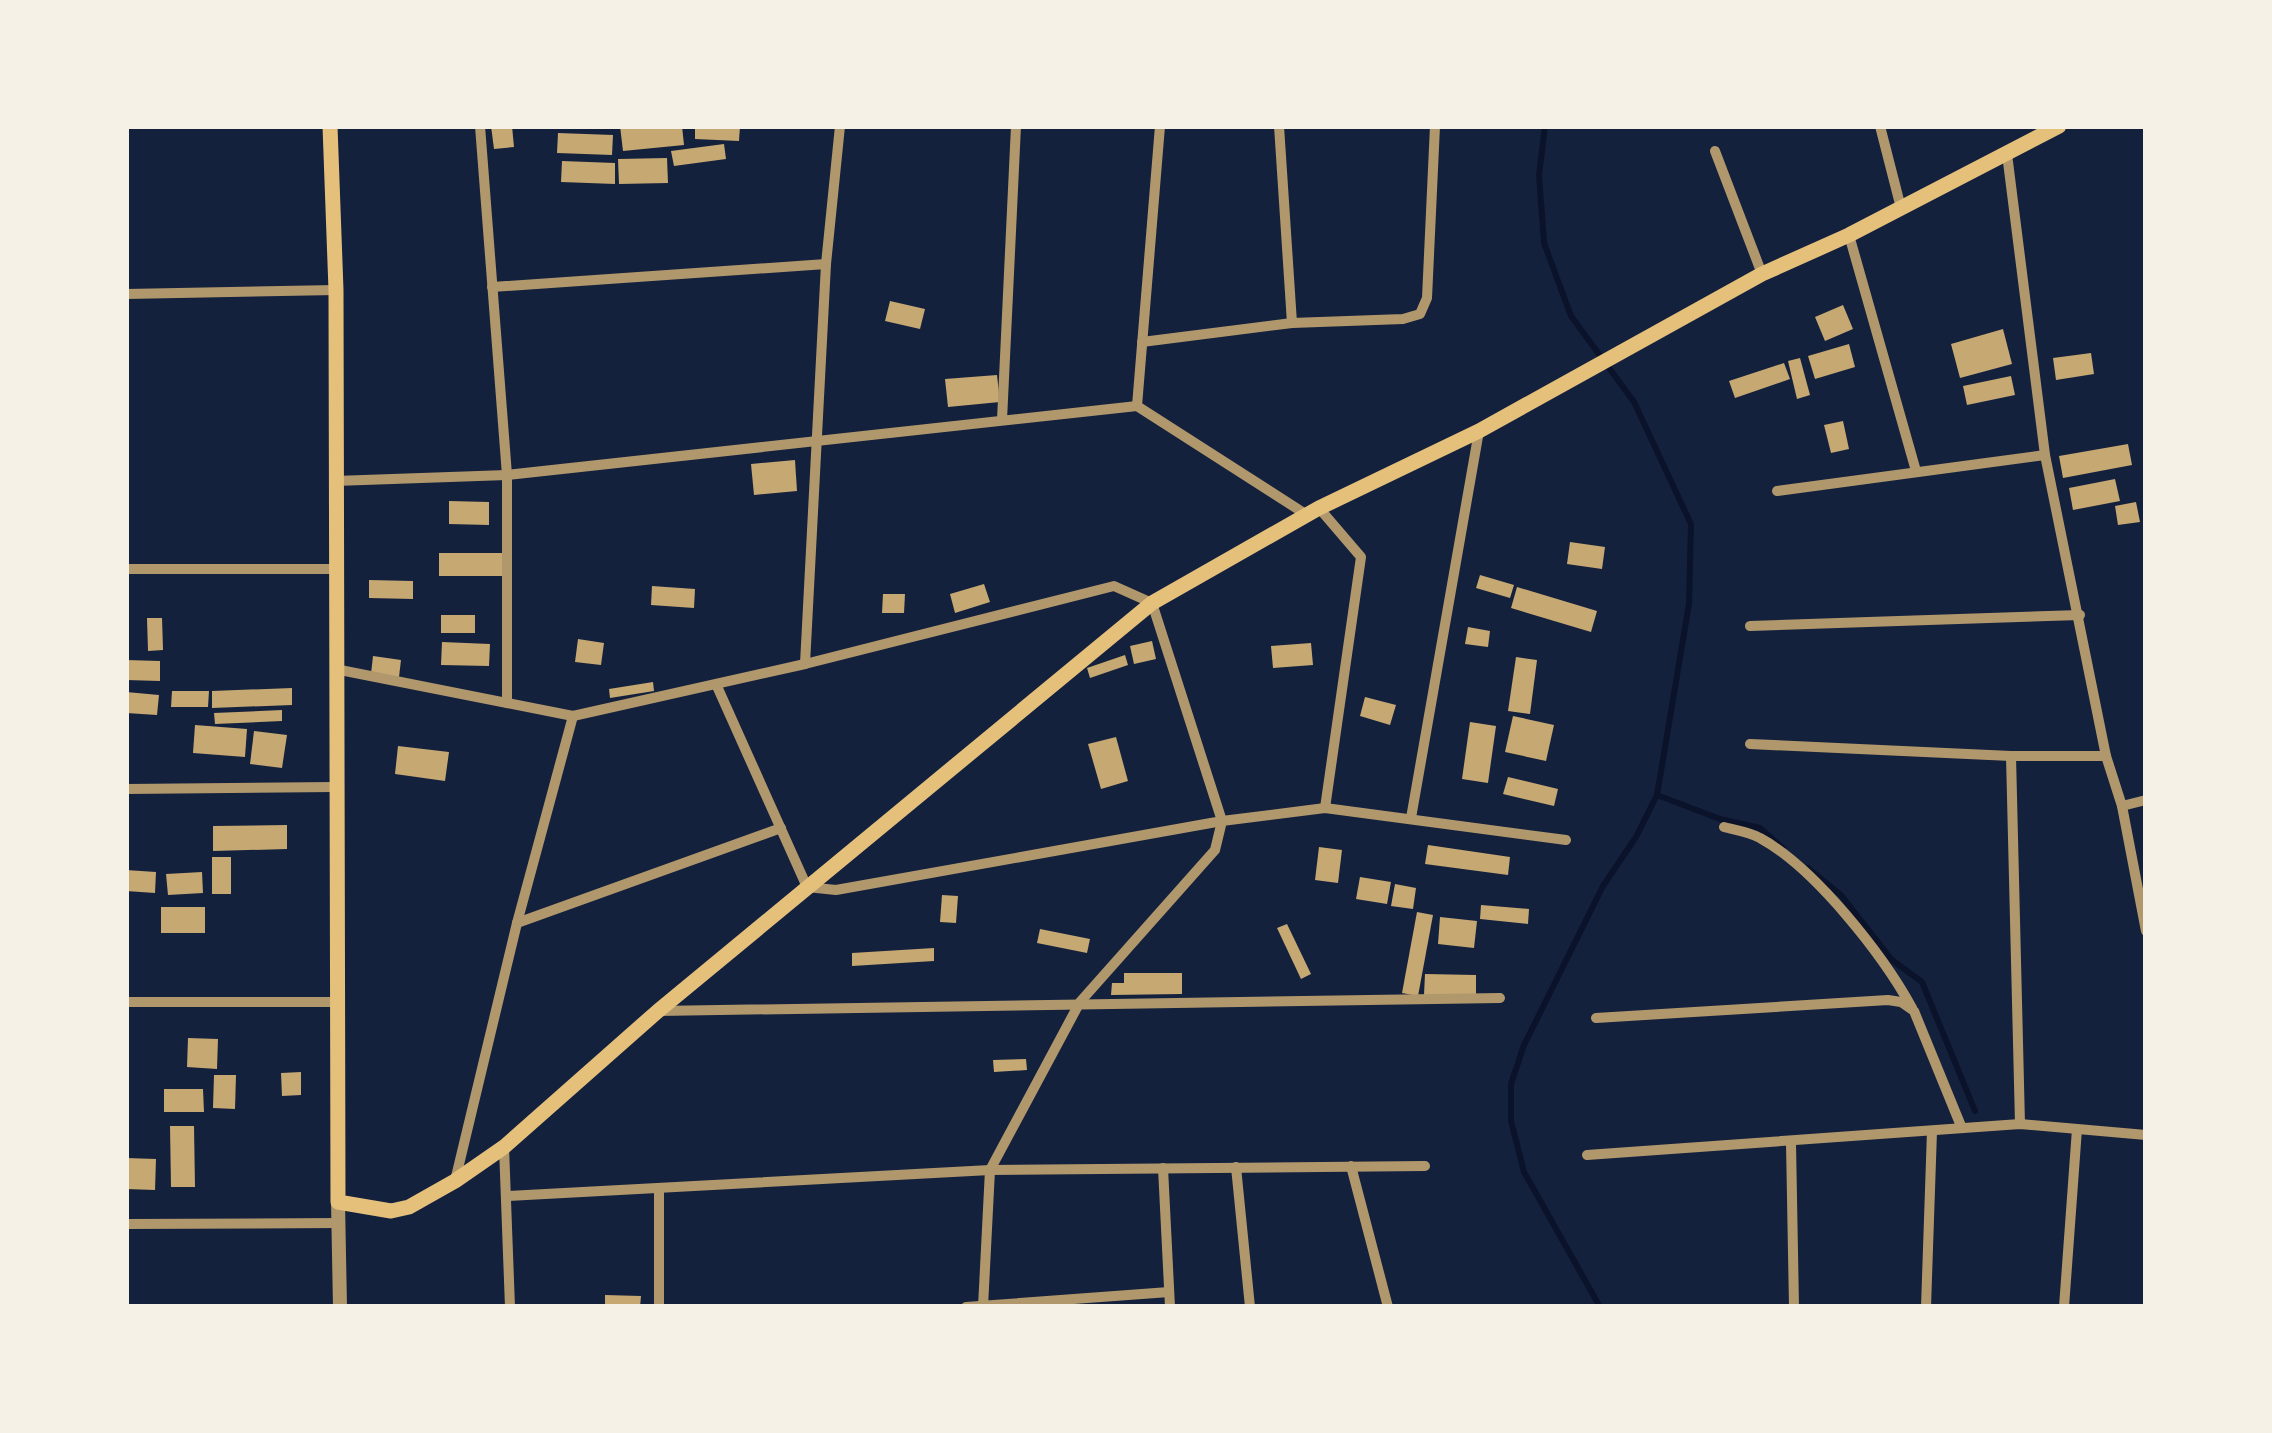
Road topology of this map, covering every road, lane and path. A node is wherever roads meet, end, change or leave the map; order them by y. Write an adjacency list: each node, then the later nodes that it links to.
1 (330, 126): 17 (main road)
2 (480, 126): 16 (street)
3 (840, 126): 14 (street)
4 (1016, 126): 22 (street)
5 (1160, 126): 20 (street)
6 (1279, 126): 19 (street)
7 (1435, 126): 19 (street)
8 (1880, 126): 12 (street)
9 (2059, 126): 11 (main road)
10 (1715, 151): 15 (street)
11 (2007, 154): 12 (main road); 25 (street)
12 (1901, 208): 13 (main road)
13 (1849, 235): 15 (main road); 26 (street)
14 (826, 264): 16 (street); 24 (street)
15 (1762, 274): 23 (main road)
16 (493, 287): 27 (street)
17 (336, 290): 18 (street); 28 (main road)
18 (126, 294)
19 (1292, 322): 20 (street)
20 (1142, 342): 21 (street)
21 (1137, 406): 22 (street); 30 (street)
22 (1002, 420): 24 (street)
23 (1479, 431): 30 (main road); 49 (street)
24 (819, 441): 27 (street); 36 (street)
25 (2045, 455): 26 (street); 34 (street)
26 (1916, 471): 29 (street)
27 (507, 475): 28 (street); 39 (street)
28 (335, 481): 32 (main road)
29 (1778, 491)
30 (1313, 512): 33 (main road); 48 (street)
31 (126, 569): 32 (street)
32 (335, 569): 37 (main road)
33 (1152, 603): 36 (street); 50 (street); 54 (main road)
34 (2080, 615): 35 (street); 43 (street)
35 (1750, 626)
36 (805, 664): 38 (street)
37 (334, 669): 39 (street); 44 (main road)
38 (716, 684): 40 (street); 52 (street)
39 (508, 703): 40 (street)
40 (573, 716): 55 (street)
41 (1750, 744): 42 (street)
42 (2011, 756): 43 (street); 64 (street)
43 (2105, 756): 47 (street)
44 (334, 787): 45 (street); 59 (main road)
45 (126, 789)
46 (2146, 800): 47 (street)
47 (2122, 806): 56 (street)
48 (1325, 808): 49 (street); 50 (street)
49 (1411, 818): 53 (street)
50 (1222, 821): 54 (street); 60 (street)
51 (1724, 826): 62 (street)
52 (781, 828): 54 (street); 55 (street)
53 (1566, 840)
54 (807, 887): 61 (main road)
55 (517, 922): 77 (street)
56 (2146, 932)
57 (1500, 998): 60 (street)
58 (126, 1002): 59 (street)
59 (335, 1002): 80 (main road)
60 (1080, 1002): 61 (street); 76 (street)
61 (658, 1011): 70 (main road)
62 (1914, 1011): 63 (street); 65 (street)
63 (1596, 1018)
64 (2020, 1124): 65 (street); 66 (street)
65 (1961, 1126): 67 (street)
66 (2077, 1129): 68 (street); 94 (street)
67 (1932, 1131): 69 (street); 93 (street)
68 (2146, 1135)
69 (1792, 1143): 71 (street); 92 (street)
70 (504, 1147): 77 (main road); 79 (street)
71 (1586, 1155)
72 (1351, 1166): 73 (street); 74 (street); 91 (street)
73 (1425, 1166)
74 (1236, 1167): 75 (street); 90 (street)
75 (1163, 1168): 76 (street); 83 (street)
76 (990, 1170): 78 (street); 88 (street)
77 (455, 1181): 80 (main road)
78 (659, 1188): 79 (street); 86 (street)
79 (508, 1196): 85 (street)
80 (338, 1202): 81 (street)
81 (338, 1223): 82 (street); 84 (street)
82 (126, 1224)
83 (1169, 1292): 88 (street); 89 (street)
84 (340, 1307)
85 (510, 1307)
86 (659, 1307)
87 (966, 1307): 88 (street)
88 (983, 1307)
89 (1170, 1307)
90 (1250, 1307)
91 (1388, 1307)
92 (1794, 1307)
93 (1925, 1307)
94 (2065, 1307)

